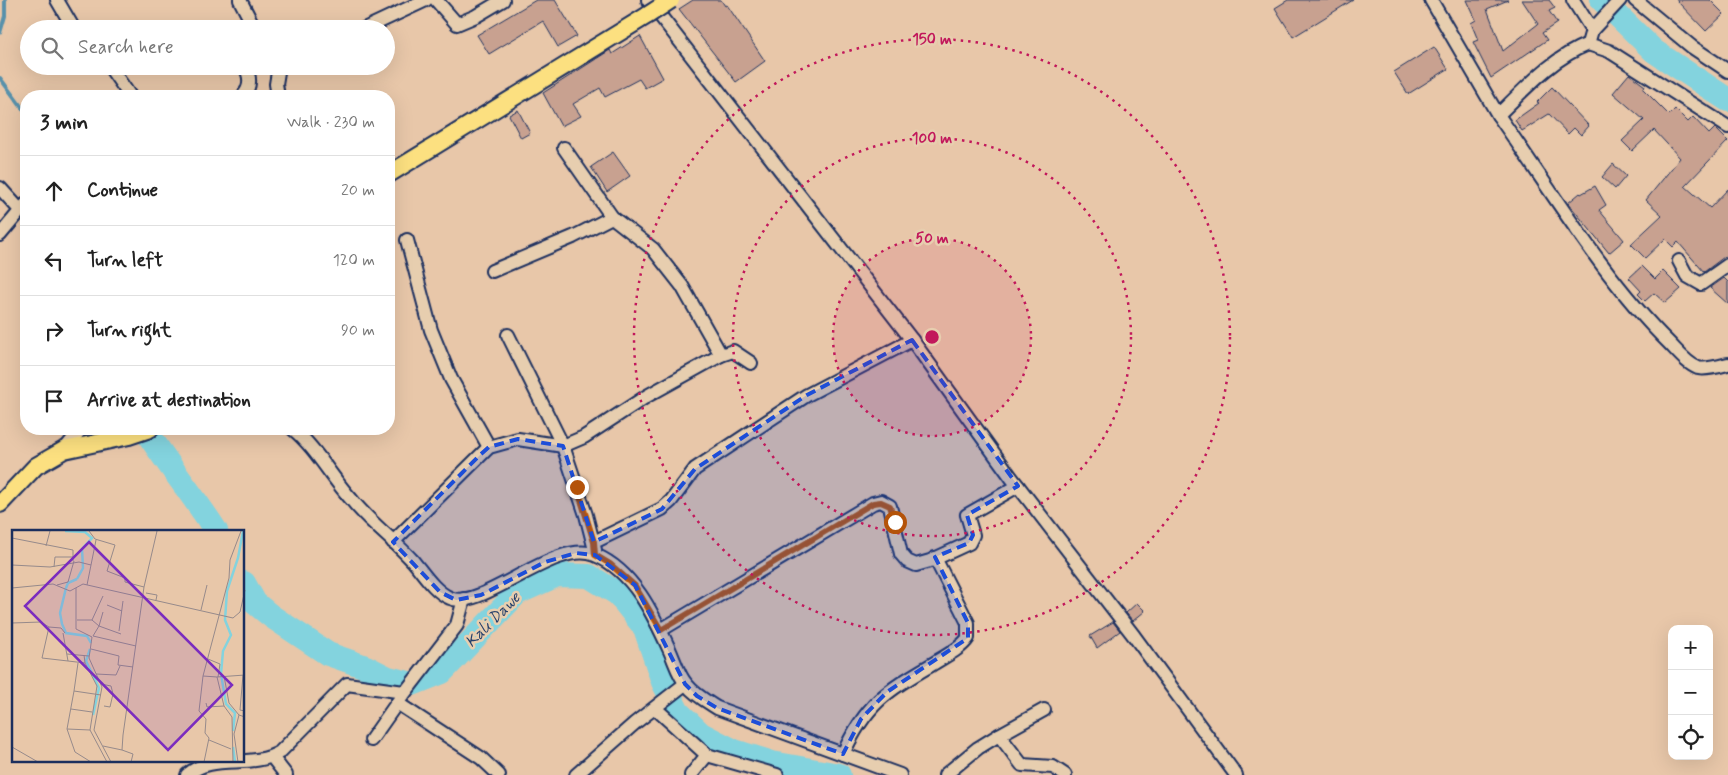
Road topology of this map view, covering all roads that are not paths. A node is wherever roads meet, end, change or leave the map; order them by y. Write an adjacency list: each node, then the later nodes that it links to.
1 (57, 0): 12 (street)
2 (240, 0): 13 (street)
3 (426, 0): 14 (street)
4 (436, 0): 5 (street)
5 (503, 0)
6 (671, 0): 11 (main road, bridge)
7 (1431, 0): 24 (street)
8 (1573, 0): 15 (street)
9 (1635, 0): 17 (street)
10 (1619, 1): 15 (street)
11 (648, 7): 27 (main road); 38 (street)
12 (69, 20)
13 (250, 20)
14 (383, 20)
15 (1594, 27): 16 (street)
16 (1588, 44): 24 (street); 25 (street)
17 (1728, 71)
18 (115, 75): 21 (street)
19 (248, 75): 22 (street)
20 (278, 75): 23 (street)
21 (126, 90)
22 (246, 90)
23 (277, 90)
24 (1498, 116): 41 (street)
25 (1728, 127)
26 (564, 148): 31 (street)
27 (395, 170)
28 (0, 188): 29 (street)
29 (20, 202)
30 (20, 212): 32 (street)
31 (612, 217): 36 (street); 39 (street)
32 (0, 235)
33 (407, 240): 46 (street)
34 (1679, 261): 35 (street)
35 (1728, 265)
36 (492, 271)
37 (508, 335): 45 (street)
38 (912, 340): 48 (street); 51 (street)
39 (721, 355): 40 (street); 45 (street)
40 (751, 363)
41 (1728, 364)
42 (76, 435): 47 (street)
43 (132, 435): 47 (main road)
44 (298, 435): 50 (street)
45 (563, 446): 46 (street); 51 (street)
46 (489, 447): 50 (street)
47 (64, 450): 49 (main road)
48 (1018, 486): 52 (street); 74 (street)
49 (0, 504)
50 (394, 542): 53 (street)
51 (595, 548): 53 (street); 54 (street)
52 (935, 558): 54 (street); 61 (street)
53 (464, 599): 56 (street)
54 (661, 630): 55 (street)
55 (680, 688): 57 (street); 61 (street)
56 (400, 698): 60 (street); 63 (street); 67 (street)
57 (659, 705): 62 (street); 68 (street)
58 (1044, 710): 59 (street)
59 (999, 735): 64 (street); 72 (street)
60 (371, 740)
61 (843, 754): 71 (street)
62 (707, 755): 69 (street); 70 (street)
63 (272, 757): 65 (street); 66 (street)
64 (1025, 771): 73 (street)
65 (186, 775)
66 (286, 775)
67 (499, 775)
68 (576, 775)
69 (691, 775)
70 (776, 775)
71 (900, 775)
72 (945, 775)
73 (1065, 775)
74 (1236, 775)

